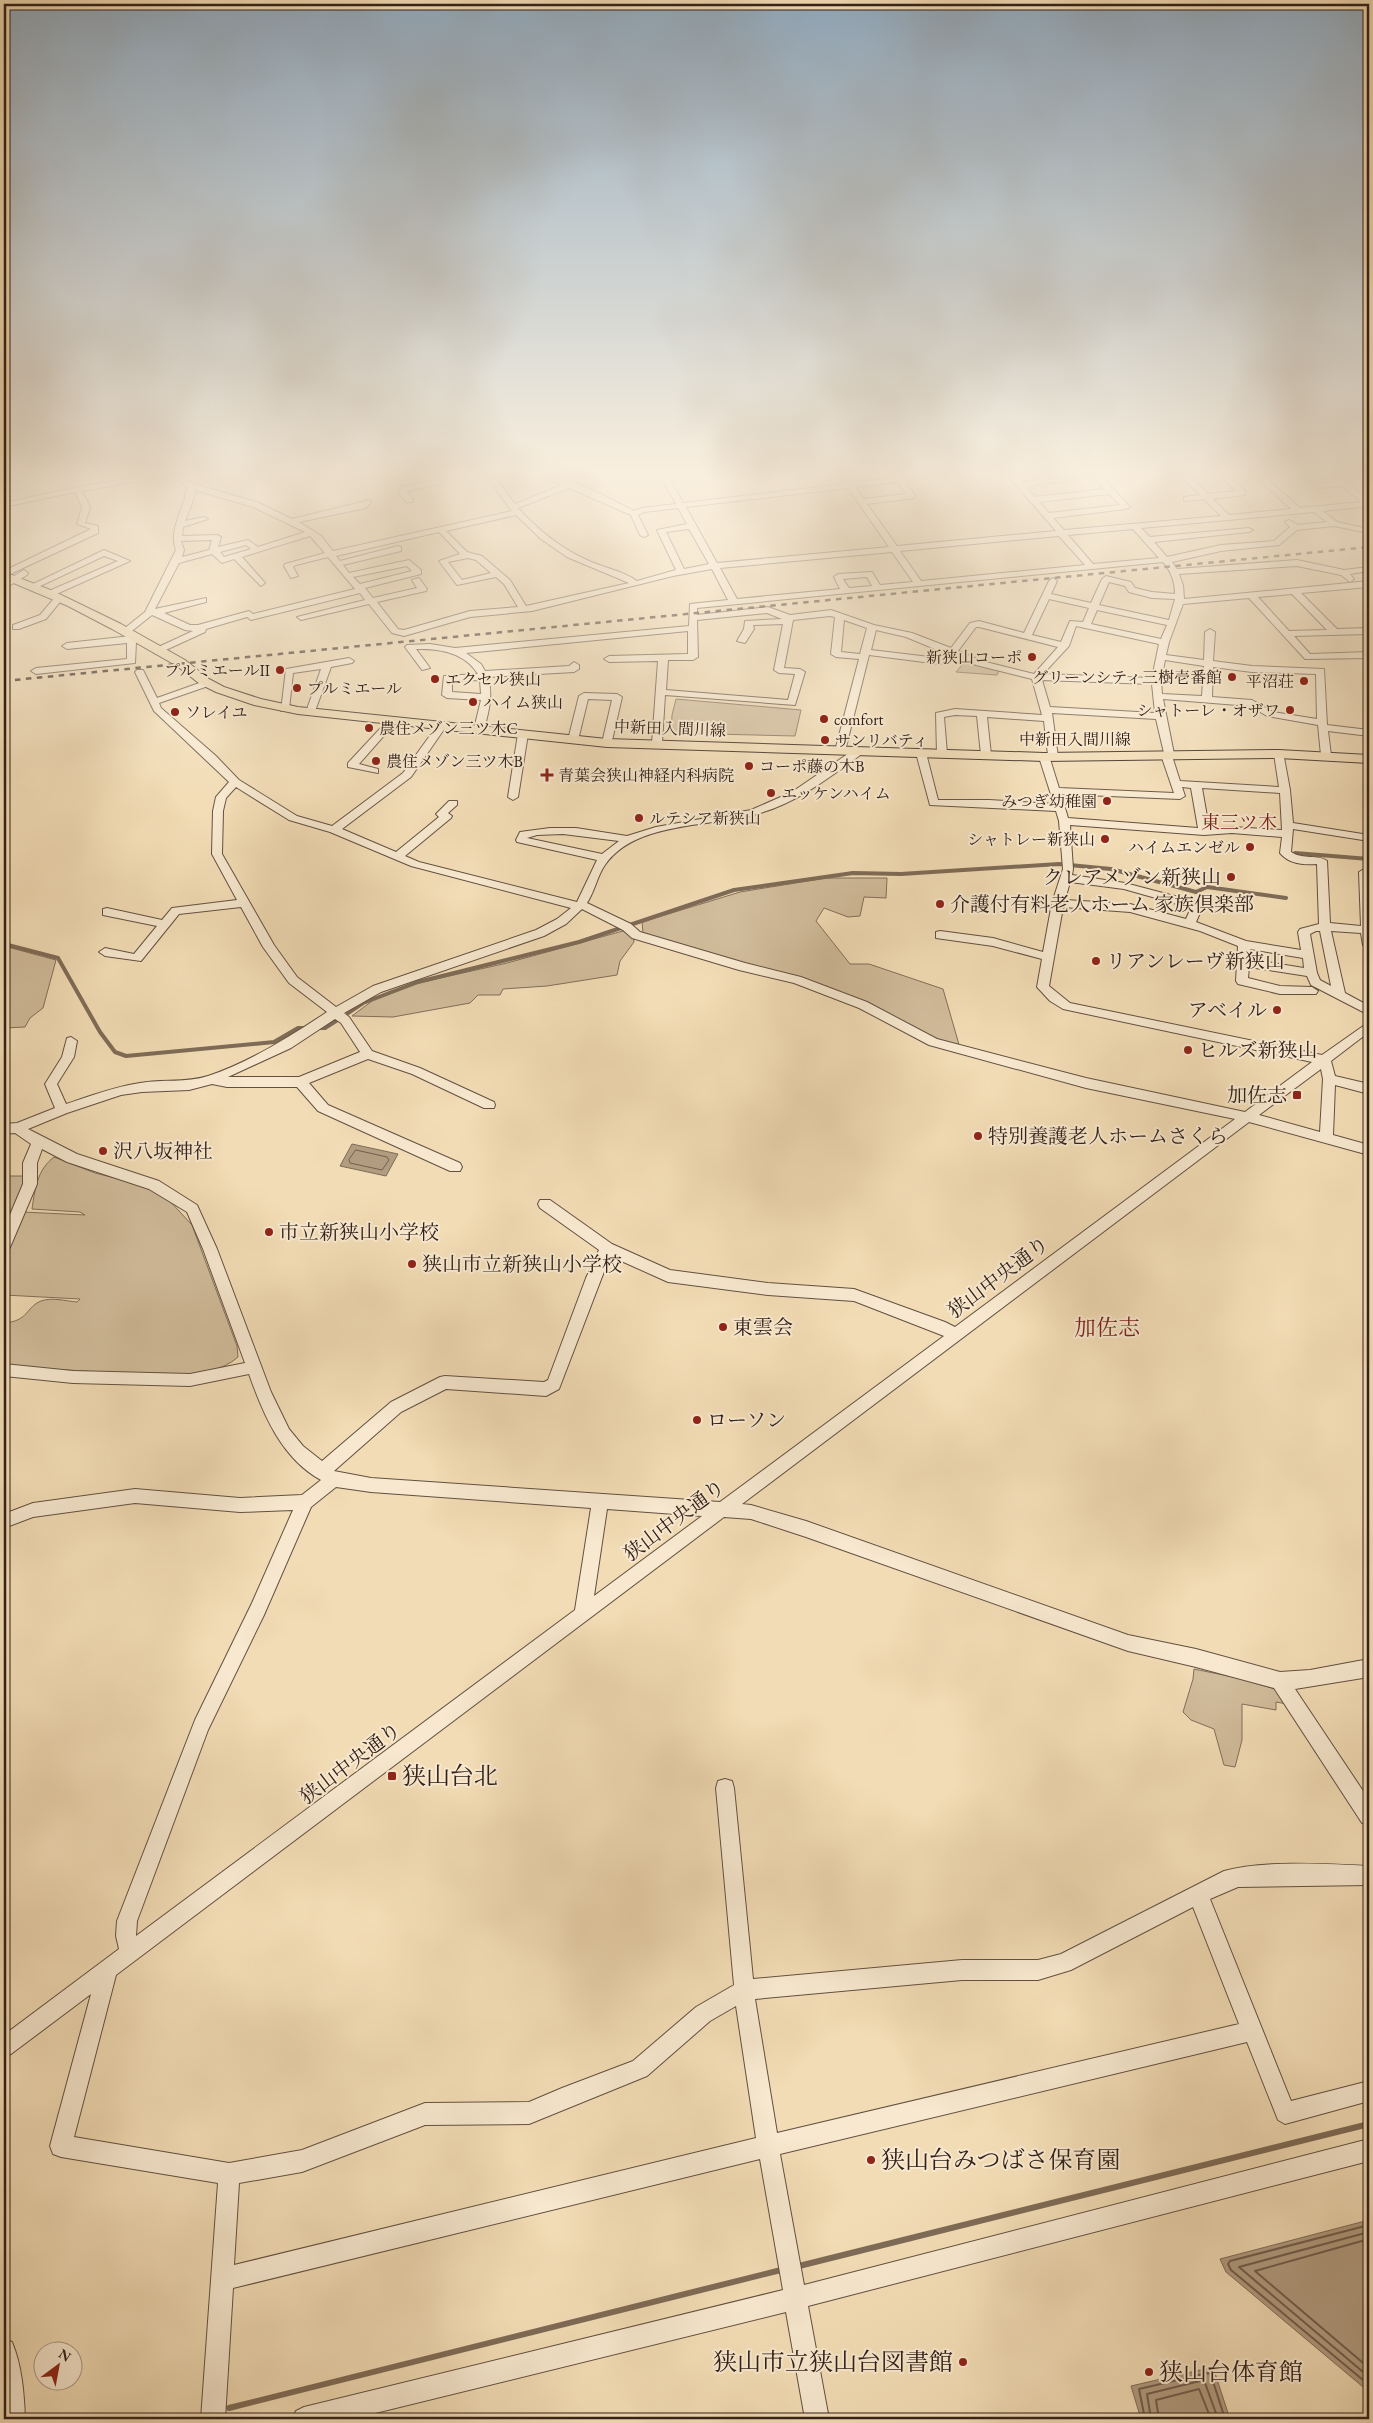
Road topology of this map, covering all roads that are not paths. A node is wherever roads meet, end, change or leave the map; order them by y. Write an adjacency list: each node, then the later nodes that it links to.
1 (43, 590): 18 (main road, 中新田入間川線)
2 (66, 590): 18 (street)
3 (163, 590): 27 (street)
4 (351, 590): 35 (street)
5 (361, 590): 23 (street)
6 (419, 590): 23 (street)
7 (512, 590): 26 (street)
8 (609, 590): 26 (street)
9 (727, 590): 24 (street)
10 (861, 590): 16 (street)
11 (1049, 590): 19 (street)
12 (1101, 590): 25 (street)
13 (1132, 590): 22 (street)
14 (1178, 590): 22 (street)
15 (1312, 590): 17 (street)
16 (846, 592): 24 (street)
17 (1295, 592): 20 (street); 40 (street)
18 (56, 595): 34 (street); 43 (main road, 中新田入間川線)
19 (1046, 596): 25 (street); 42 (street)
20 (1252, 596): 22 (street); 41 (street)
21 (203, 600): 27 (street)
22 (1180, 600): 32 (street)
23 (371, 602): 26 (street); 29 (street)
24 (734, 602): 30 (street)
25 (1094, 606): 32 (street); 33 (street)
26 (524, 609)
27 (153, 612): 35 (street); 43 (street)
28 (840, 616): 31 (street); 36 (street); 51 (street)
29 (301, 617)
30 (694, 618): 31 (street); 37 (street)
31 (788, 619): 44 (street); 67 (street)
32 (1172, 623): 45 (street)
33 (1086, 625): 45 (street); 47 (street)
34 (16, 627)
35 (204, 627): 48 (street)
36 (872, 627): 50 (street); 51 (street)
37 (694, 628): 49 (street); 55 (street)
38 (1369, 631): 40 (street)
39 (1210, 632): 57 (street)
40 (1335, 633): 41 (street)
41 (1286, 634): 52 (street)
42 (1027, 636): 47 (street); 50 (street)
43 (130, 637): 46 (street); 48 (main road, 中新田入間川線); 61 (street)
44 (742, 641)
45 (1164, 642): 53 (street)
46 (67, 646)
47 (1064, 646): 64 (street)
48 (157, 651): 66 (main road, 中新田入間川線)
49 (456, 651): 60 (street); 63 (street)
50 (950, 651): 51 (street); 64 (street)
51 (864, 654): 86 (street)
52 (1369, 655)
53 (1160, 657): 57 (street); 65 (street)
54 (609, 659): 55 (street)
55 (663, 659): 67 (street)
56 (349, 661): 58 (street)
57 (1209, 664): 70 (street); 79 (street)
58 (327, 665): 72 (street); 73 (street)
59 (574, 665): 63 (street)
60 (425, 668)
61 (36, 671)
62 (140, 672): 71 (street)
63 (483, 676): 69 (street); 69 (street)
64 (1036, 676): 65 (street); 75 (street)
65 (1156, 681): 68 (street)
66 (208, 683): 71 (street); 72 (main road, 中新田入間川線)
67 (661, 692): 85 (street)
68 (1157, 696): 70 (street); 76 (street)
69 (485, 697): 80 (street)
70 (1207, 699): 79 (street)
71 (153, 702): 97 (street)
72 (284, 709): 73 (main road, 中新田入間川線)
73 (311, 712): 77 (main road, 中新田入間川線)
74 (982, 714): 75 (street); 89 (street); 91 (street)
75 (1048, 714): 76 (street); 94 (street)
76 (1160, 716): 92 (street)
77 (393, 720): 78 (main road, 中新田入間川線); 96 (street)
78 (442, 725): 80 (main road, 中新田入間川線); 106 (street)
79 (1323, 725): 81 (street); 93 (street)
80 (479, 729): 82 (main road, 中新田入間川線)
81 (1369, 733)
82 (523, 734): 83 (main road, 中新田入間川線); 102 (street)
83 (573, 740): 84 (main road, 中新田入間川線); 84 (street)
84 (607, 742): 85 (main road, 中新田入間川線)
85 (657, 743): 86 (main road, 中新田入間川線)
86 (840, 751): 87 (main road, 中新田入間川線)
87 (859, 752): 88 (main road, 中新田入間川線); 110 (street)
88 (921, 753): 89 (main road, 中新田入間川線); 104 (street)
89 (942, 754): 91 (main road, 中新田入間川線)
90 (1280, 754): 92 (main road, 中新田入間川線); 93 (main road, 中新田入間川線); 100 (street)
91 (986, 755): 94 (main road, 中新田入間川線)
92 (1167, 755): 94 (main road, 中新田入間川線); 98 (street)
93 (1326, 755): 95 (main road, 中新田入間川線)
94 (1048, 757): 101 (street)
95 (1369, 759)
96 (374, 771)
97 (235, 782): 106 (street); 115 (street)
98 (1177, 784): 99 (street); 101 (street)
99 (1196, 785): 100 (street); 108 (street)
100 (1285, 790): 107 (street)
101 (1056, 792): 104 (street)
102 (513, 797)
103 (453, 803): 111 (street)
104 (1061, 808): 105 (street)
105 (1064, 821): 108 (street); 114 (street)
106 (334, 830): 111 (street)
107 (1288, 830): 108 (street); 109 (street); 121 (street)
108 (1204, 832)
109 (1369, 838)
110 (628, 840): 112 (street); 112 (street)
111 (396, 857): 117 (street)
112 (604, 858): 117 (street)
113 (1364, 872): 122 (street)
114 (1066, 878): 116 (street); 120 (street)
115 (243, 903): 119 (street); 134 (street)
116 (1058, 903): 120 (street); 128 (street)
117 (580, 905): 134 (street); 145 (street)
118 (107, 912): 119 (street)
119 (164, 924): 126 (street)
120 (1190, 924): 125 (street)
121 (1325, 928): 122 (street); 127 (street); 132 (street)
122 (1366, 930): 124 (street)
123 (940, 935): 128 (street)
124 (1369, 942)
125 (1244, 944): 127 (street); 129 (street)
126 (105, 952)
127 (1307, 955): 130 (street)
128 (1048, 957): 138 (street)
129 (1243, 962): 130 (street); 131 (street)
130 (1311, 973): 132 (street)
131 (1312, 991)
132 (1339, 994): 133 (street)
133 (1369, 1011)
134 (336, 1012): 137 (street); 140 (street)
135 (1369, 1026): 138 (street, 狭山中央通り)
136 (71, 1042): 144 (street)
137 (368, 1054): 141 (street); 143 (street)
138 (1325, 1060): 139 (street); 145 (street, 狭山中央通り)
139 (1329, 1079): 142 (street); 147 (street)
140 (213, 1080): 141 (street); 144 (street)
141 (300, 1082): 150 (street)
142 (1369, 1089)
143 (489, 1105)
144 (62, 1110): 146 (street)
145 (1247, 1117): 147 (street); 154 (street, 狭山中央通り)
146 (11, 1129): 148 (street)
147 (1326, 1138): 149 (street)
148 (38, 1142): 152 (street); 155 (street)
149 (1369, 1150)
150 (455, 1167)
151 (545, 1204): 153 (street)
152 (4, 1245)
153 (607, 1248): 154 (street); 157 (street)
154 (956, 1336): 160 (street, 狭山中央通り)
155 (254, 1367): 156 (street); 157 (street)
156 (4, 1370)
157 (327, 1476): 158 (street); 159 (street)
158 (600, 1500): 160 (street); 162 (street)
159 (305, 1502): 161 (street); 169 (street)
160 (724, 1510): 162 (street, 狭山中央通り); 164 (street)
161 (4, 1521)
162 (583, 1615): 169 (street, 狭山中央通り)
163 (1369, 1668): 164 (street)
164 (1280, 1681): 166 (street)
165 (725, 1788): 171 (street)
166 (1369, 1816)
167 (1369, 1875): 168 (street)
168 (1198, 1894): 171 (street); 172 (street)
169 (130, 1952): 170 (street, 狭山中央通り)
170 (108, 1969): 173 (street, 狭山中央通り); 177 (street)
171 (744, 1990): 175 (street); 177 (street)
172 (1251, 2031): 174 (street); 175 (street)
173 (4, 2047)
174 (1369, 2091)
175 (768, 2146): 178 (street); 179 (street)
176 (1369, 2150): 179 (street)
177 (229, 2174): 178 (street)
178 (222, 2279): 182 (street)
179 (796, 2298): 183 (street); 184 (street)
180 (4, 2350): 181 (street)
181 (13, 2419)
182 (213, 2419)
183 (304, 2419)
184 (817, 2419)

